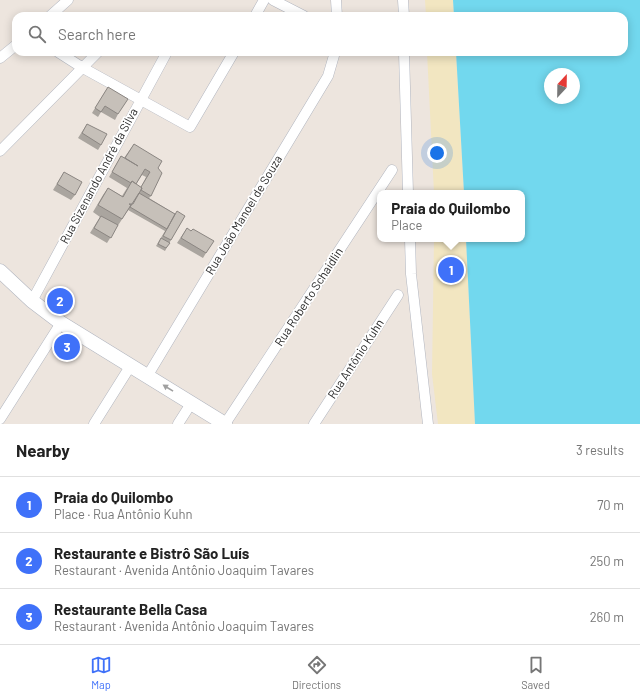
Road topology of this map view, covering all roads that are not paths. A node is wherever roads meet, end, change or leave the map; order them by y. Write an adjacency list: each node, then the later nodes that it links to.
1 (68, 0): 6 (street)
2 (264, 0): 7 (street)
3 (273, 0): 8 (street)
4 (336, 0): 9 (street)
5 (403, 0): 10 (street)
6 (54, 12)
7 (257, 12)
8 (296, 12)
9 (337, 12)
10 (404, 12)
11 (12, 48): 18 (street)
12 (64, 56): 19 (street)
13 (94, 56): 19 (street)
14 (165, 56): 20 (street, Rua Sizenando André da Silva)
15 (232, 56): 20 (street)
16 (334, 56): 32 (street, Rua João Manoel de Souza)
17 (404, 56): 24 (street)
18 (0, 58)
19 (83, 68): 20 (street); 21 (street)
20 (140, 99): 29 (street, Rua Sizenando André da Silva)
21 (0, 152)
22 (392, 170): 23 (street, Rua Roberto Schaidlin)
23 (379, 190)
24 (408, 190)
25 (377, 193): 37 (street, Rua Roberto Schaidlin)
26 (410, 242): 39 (street)
27 (1, 276): 29 (main road)
28 (398, 294): 38 (street, Rua Antônio Kuhn)
29 (32, 301): 30 (main road)
30 (61, 323): 31 (main road); 34 (street)
31 (131, 365): 32 (main road); 35 (street)
32 (148, 375): 33 (main road, one-way to 32)
33 (192, 402): 36 (street); 37 (main road)
34 (0, 419)
35 (94, 424)
36 (178, 424)
37 (225, 424)
38 (314, 424)
39 (428, 424)

